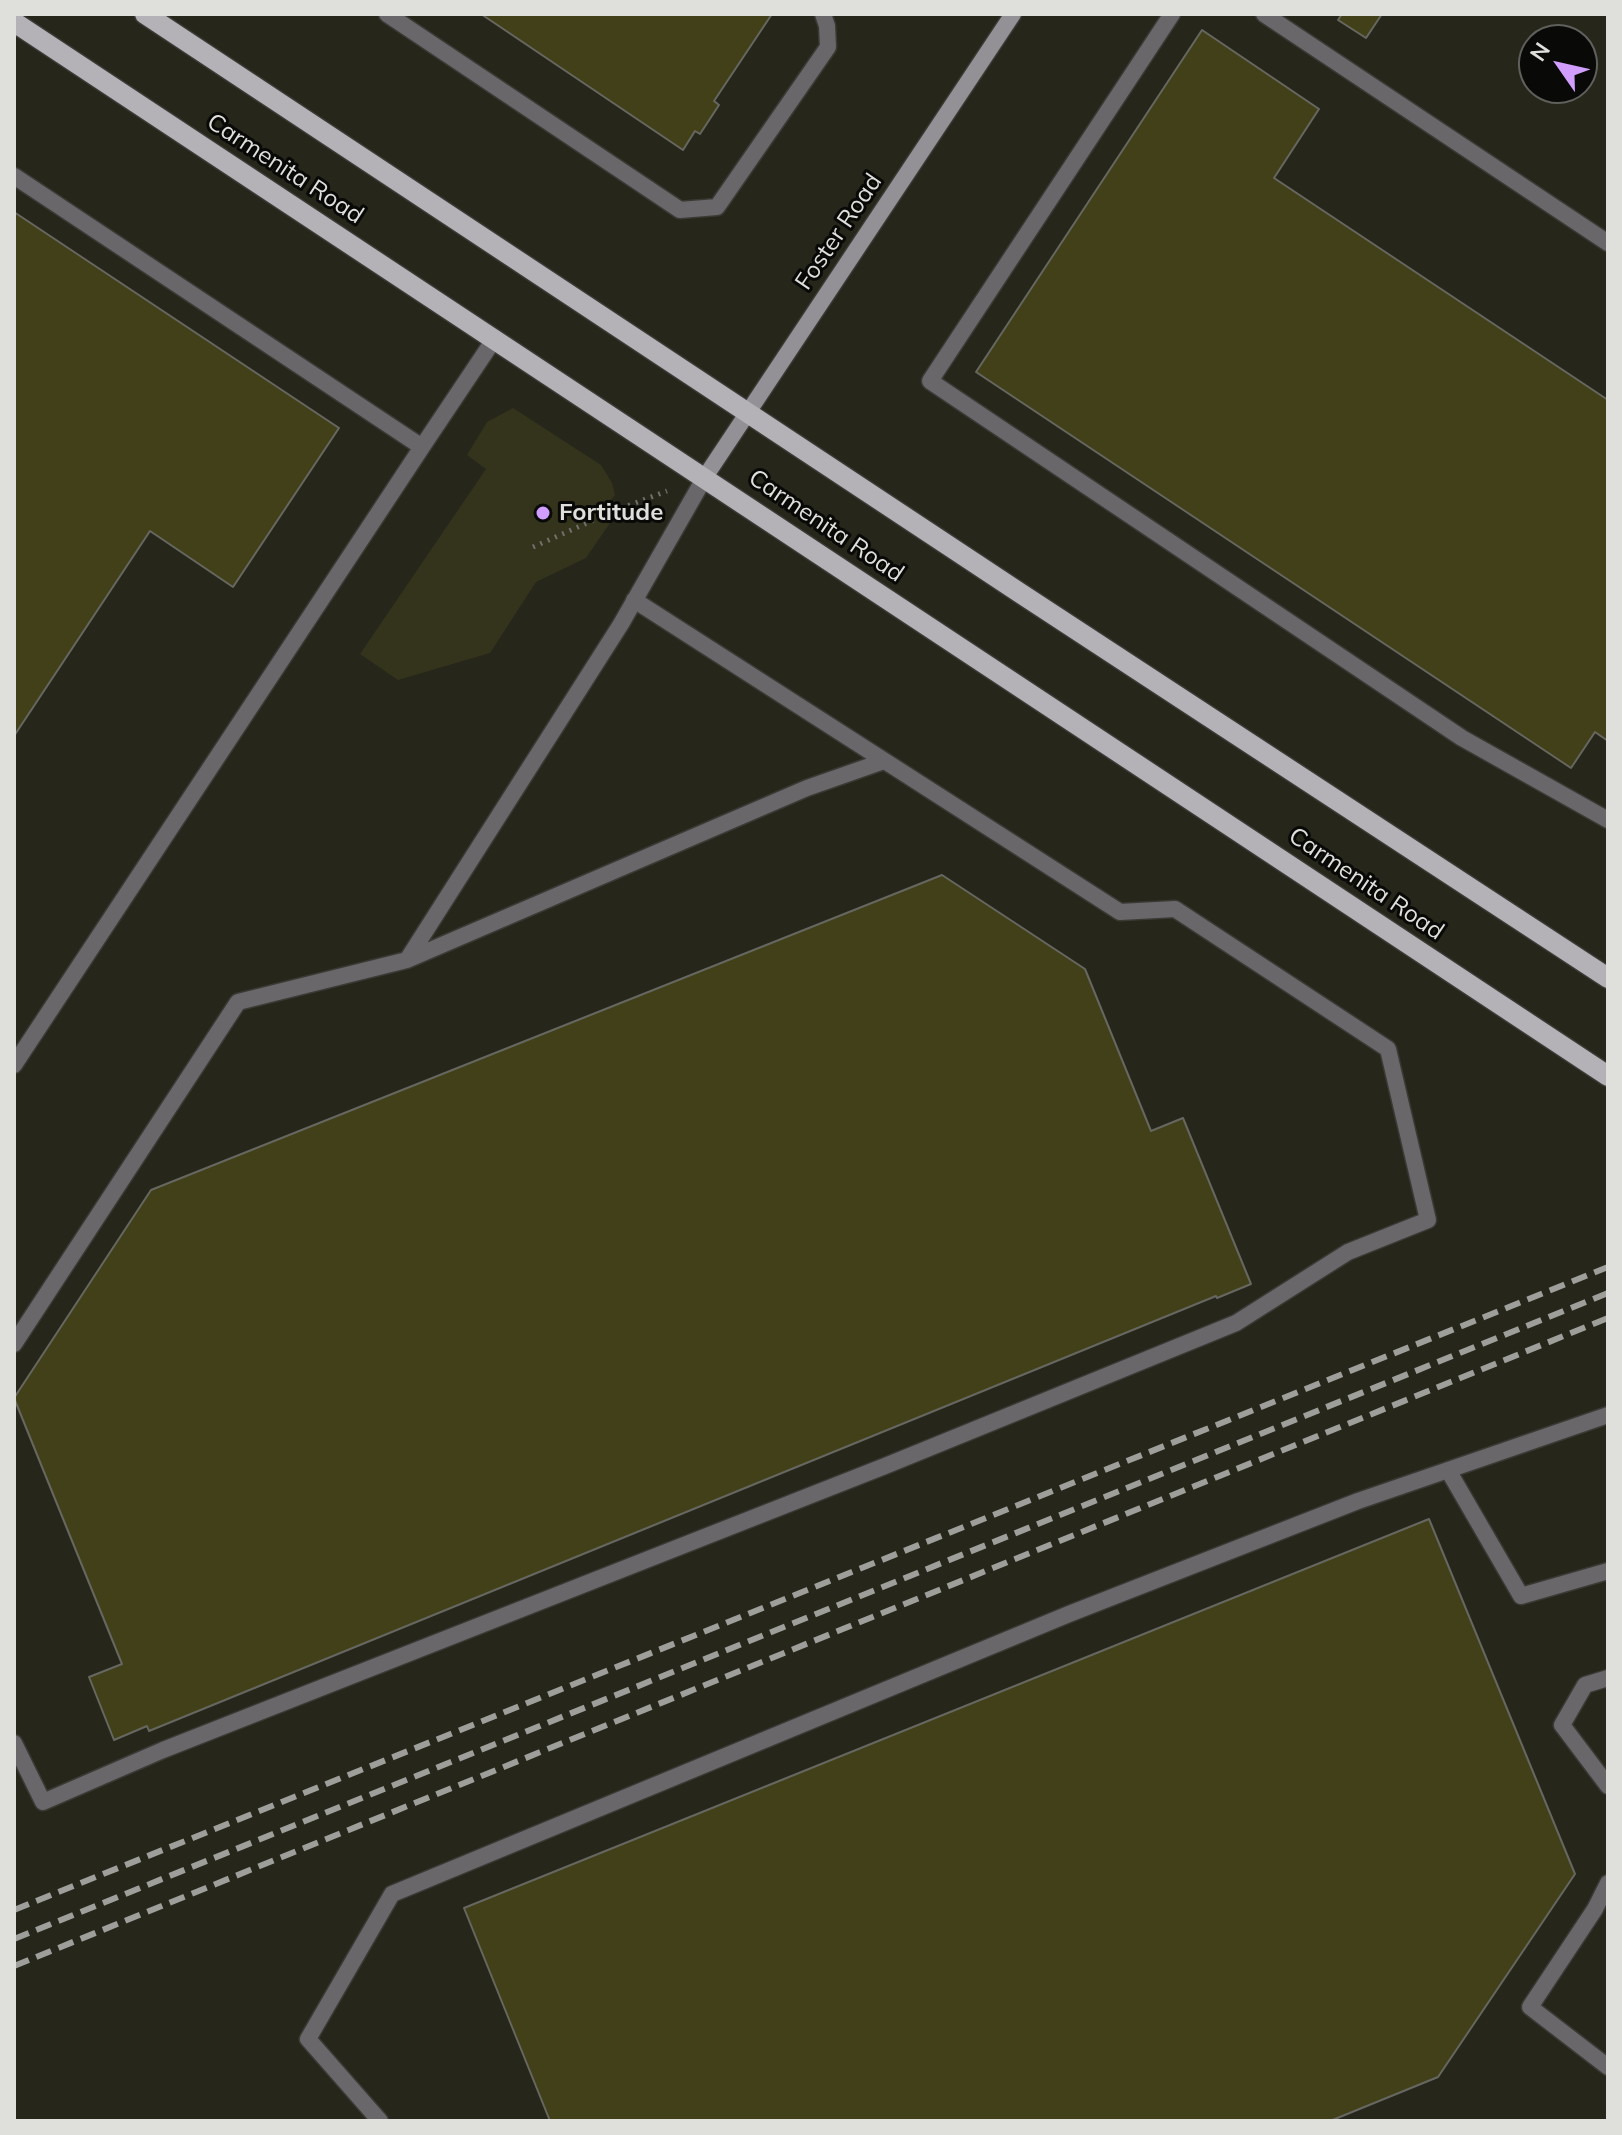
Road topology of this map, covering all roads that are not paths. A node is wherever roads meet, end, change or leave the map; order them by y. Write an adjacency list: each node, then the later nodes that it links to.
1 (145, 14): 11 (main road, Carmenita Road)
2 (387, 14): 3 (lane)
3 (823, 14)
4 (1013, 14): 11 (street, Foster Road)
5 (1172, 14): 16 (lane)
6 (1264, 14): 9 (lane)
7 (14, 22): 10 (main road, Carmenita Road)
8 (14, 176): 12 (lane)
9 (1608, 243)
10 (495, 338): 12 (lane); 13 (main road, Carmenita Road)
11 (747, 413): 13 (street, Foster Road); 18 (main road, Carmenita Road)
12 (422, 447): 19 (lane)
13 (705, 477): 14 (lane); 20 (main road, Carmenita Road)
14 (634, 600): 15 (lane); 17 (lane)
15 (884, 761): 17 (lane); 26 (lane)
16 (1608, 820)
17 (407, 960): 21 (lane)
18 (1608, 978)
19 (14, 1065)
20 (1608, 1076)
21 (14, 1344)
22 (1608, 1415): 23 (lane)
23 (1448, 1470): 24 (lane); 30 (lane)
24 (1608, 1571)
25 (1608, 1678): 27 (lane)
26 (14, 1743)
27 (1608, 1786)
28 (1608, 1883): 29 (lane)
29 (1608, 2067)
30 (380, 2121)

